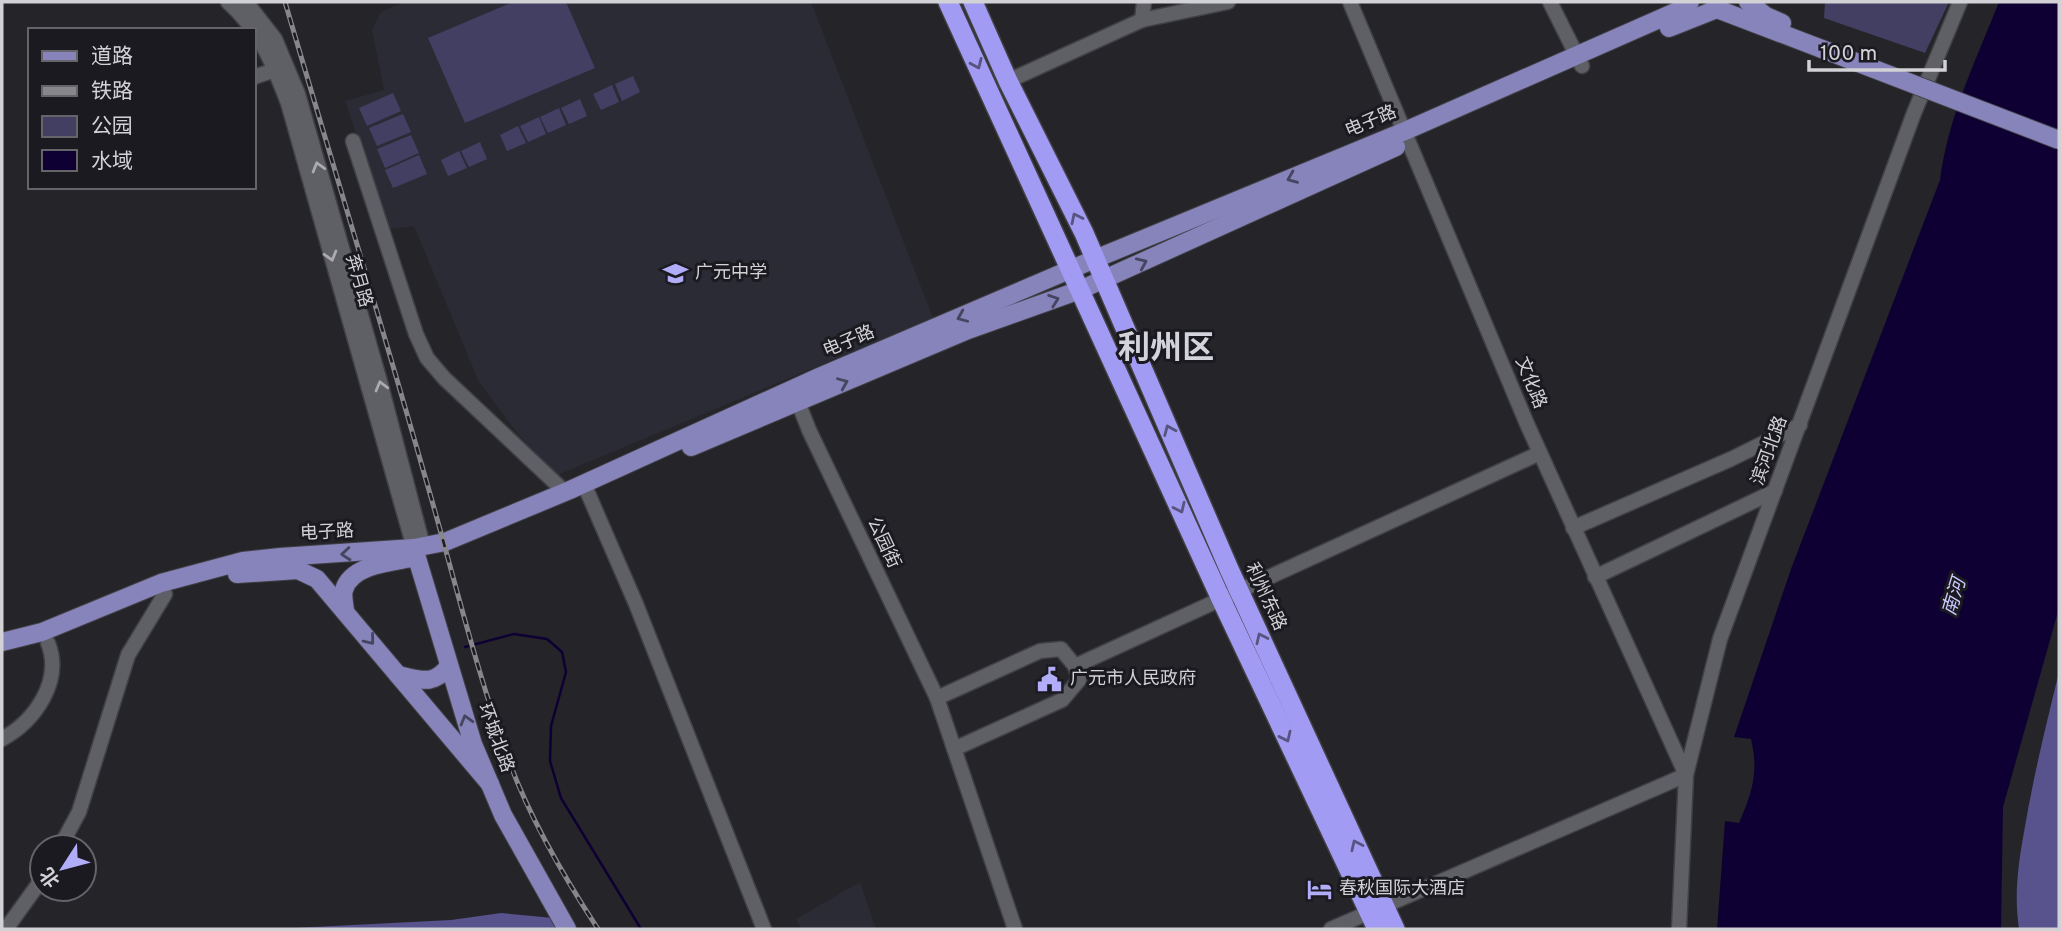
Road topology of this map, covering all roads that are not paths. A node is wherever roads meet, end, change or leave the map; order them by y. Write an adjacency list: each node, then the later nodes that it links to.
1 (228, 2): 15 (street, 奔月路)
2 (246, 2): 37 (street, one-way to 2)
3 (948, 2): 27 (highway, 利州东路, one-way to 27)
4 (973, 2): 21 (highway, 利州东路)
5 (1144, 2): 14 (street)
6 (1226, 2): 14 (street)
7 (1350, 2): 23 (street, 文化路)
8 (1550, 2): 18 (street)
9 (1690, 2): 18 (main road, 电子路)
10 (1748, 2): 13 (main road)
11 (1960, 2): 31 (street, 滨河北路)
12 (1716, 5): 17 (main road); 18 (main road, 电子路)
13 (1768, 10): 17 (main road)
14 (1142, 20): 21 (street)
15 (252, 28)
16 (256, 33): 19 (street, 奔月路)
17 (1823, 45): 22 (main road); 24 (main road, bridge)
18 (1580, 61): 23 (main road, 电子路)
19 (275, 70): 20 (street); 37 (street, 奔月路, one-way to 37)
20 (256, 76)
21 (1008, 81): 26 (highway, 利州东路, one-way to 21)
22 (2059, 131)
23 (1407, 136): 26 (main road, 电子路, one-way to 26); 28 (main road, 电子路, one-way to 23); 32 (street, 文化路)
24 (2059, 140)
25 (353, 141): 35 (street)
26 (1095, 259): 27 (main road, 电子路); 28 (highway, 利州东路)
27 (1070, 271): 29 (highway, 利州东路); 35 (main road, 电子路, one-way to 35)
28 (1104, 280): 29 (main road, 电子路); 42 (highway, 利州东路, one-way to 28)
29 (1080, 290): 30 (main road, 电子路, one-way to 29); 42 (highway, 利州东路, one-way to 42)
30 (798, 402): 33 (main road, 电子路); 50 (street, 公园街)
31 (1800, 425): 34 (street, 滨河北路); 36 (street)
32 (1540, 453): 36 (street, 文化路); 42 (street)
33 (587, 491): 37 (main road, 电子路); 60 (street)
34 (1775, 491): 40 (street); 53 (street, 滨河北路)
35 (565, 492): 37 (main road, 电子路)
36 (1573, 528): 40 (street, 文化路)
37 (418, 551): 38 (main road); 39 (main road, 环城北路); 44 (main road, 电子路, one-way to 44)
38 (380, 565): 39 (main road); 43 (main road)
39 (422, 576): 47 (main road, 环城北路)
40 (1595, 577): 53 (street, 文化路)
41 (165, 594): 43 (main road); 45 (main road); 55 (street)
42 (1230, 595): 48 (street); 57 (highway, 利州东路)
43 (345, 612): 49 (main road, one-way to 49)
44 (2, 642)
45 (48, 643): 46 (main road); 51 (street)
46 (2, 654)
47 (449, 666): 49 (main road); 54 (main road, 环城北路, one-way to 47)
48 (1076, 666): 50 (street); 52 (street)
49 (398, 675): 54 (main road)
50 (937, 698): 52 (street, 公园街)
51 (2, 739)
52 (954, 749): 61 (street)
53 (1686, 775): 57 (street); 64 (street, 滨河北路)
54 (490, 784): 59 (main road, 环城北路)
55 (67, 833)
56 (28, 898): 58 (street)
57 (1377, 916): 62 (street); 63 (highway, 利州东路)
58 (6, 929)
59 (567, 929)
60 (764, 929)
61 (1015, 929)
62 (1331, 929)
63 (1395, 929)
64 (1679, 929)

